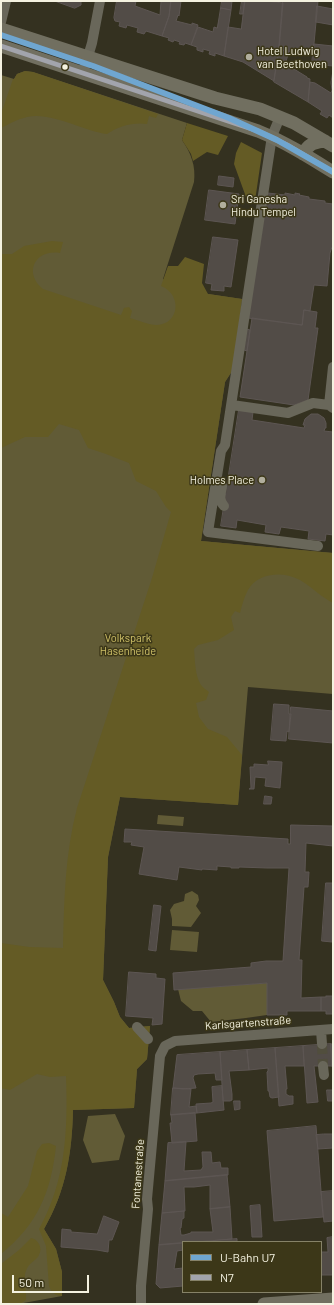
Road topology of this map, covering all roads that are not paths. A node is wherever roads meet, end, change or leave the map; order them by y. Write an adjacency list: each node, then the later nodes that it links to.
1 (6, 1): 3 (street)
2 (100, 1): 6 (street)
3 (1, 22)
4 (1, 29): 6 (main road)
5 (1, 46): 8 (main road)
6 (88, 57): 7 (main road); 8 (street)
7 (129, 70): 9 (main road); 10 (main road)
8 (83, 73): 9 (main road)
9 (124, 86): 11 (main road)
10 (280, 117): 11 (street); 12 (main road)
11 (272, 136): 13 (main road); 16 (street)
12 (329, 144): 13 (main road)
13 (303, 154): 14 (main road)
14 (333, 172)
15 (333, 367): 17 (street)
16 (232, 405): 17 (street); 18 (street)
17 (331, 406)
18 (225, 445): 19 (street); 20 (street)
19 (224, 506)
20 (318, 546)
21 (137, 1027): 24 (street)
22 (333, 1029): 23 (street, Karlsgartenstraße)
23 (321, 1030): 25 (street); 26 (street, Karlsgartenstraße)
24 (148, 1039)
25 (322, 1044)
26 (165, 1046): 28 (street, Fontanestraße)
27 (333, 1299): 29 (main road)
28 (141, 1304)
29 (264, 1304)

